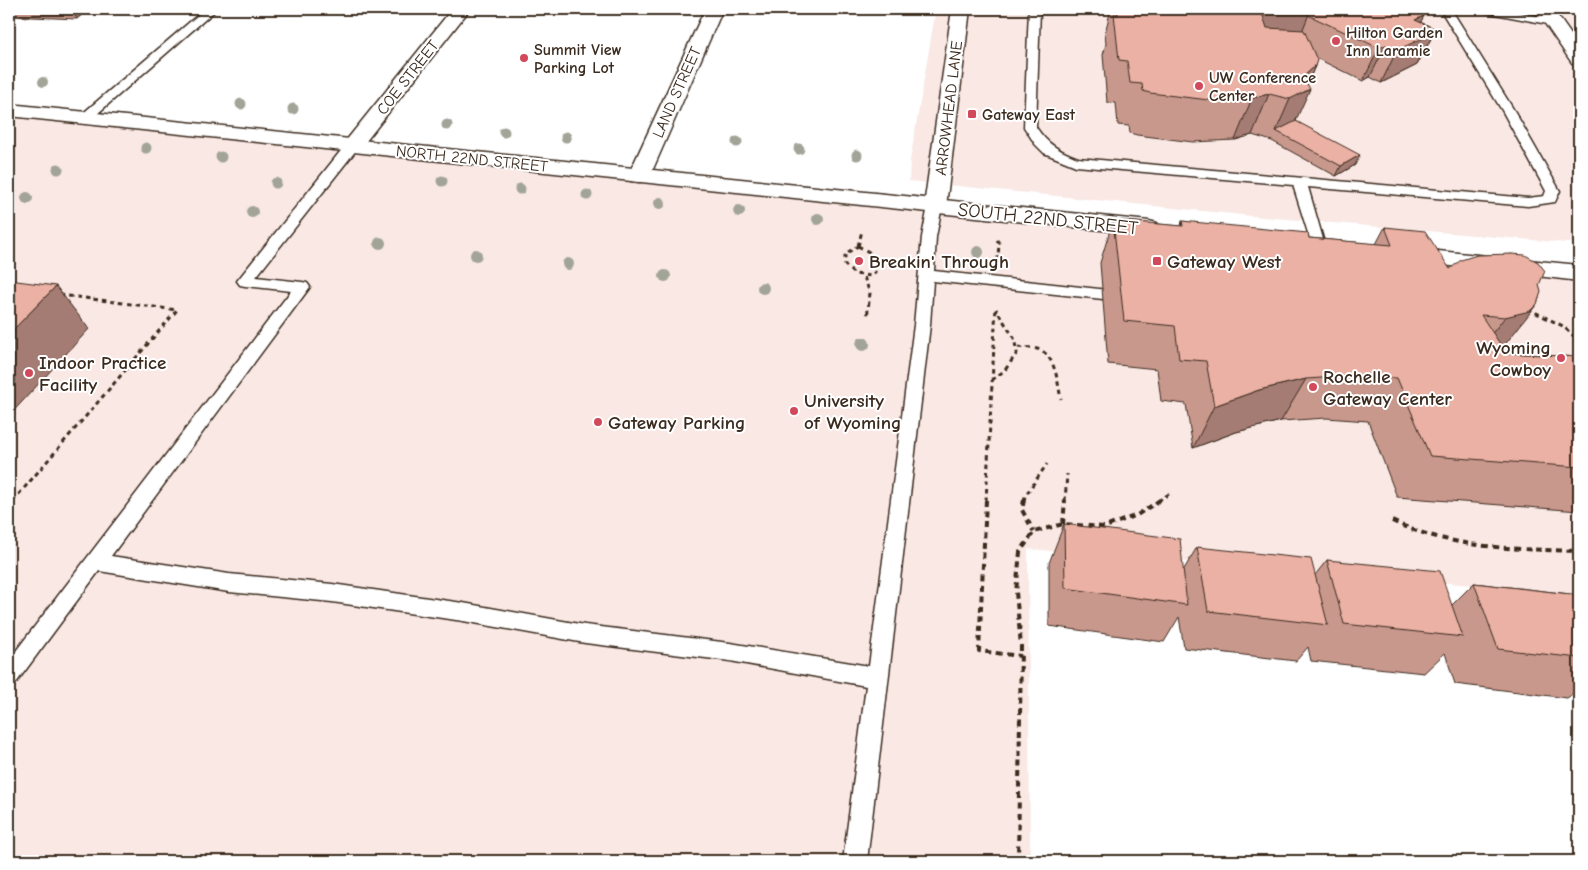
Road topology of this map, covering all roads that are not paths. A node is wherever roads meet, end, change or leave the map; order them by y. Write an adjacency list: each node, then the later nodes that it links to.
1 (211, 9): 11 (lane)
2 (461, 9): 12 (street, COE STREET)
3 (714, 9): 13 (street, LAND STREET)
4 (960, 9): 15 (street, ARROWHEAD LANE)
5 (1034, 9): 14 (lane)
6 (1446, 9): 14 (lane)
7 (1484, 9): 8 (lane)
8 (1548, 15): 9 (street)
9 (1579, 59)
10 (9, 110): 11 (street, NORTH 22ND STREET)
11 (85, 118): 12 (street, NORTH 22ND STREET)
12 (352, 146): 13 (street, NORTH 22ND STREET); 22 (lane)
13 (639, 176): 15 (street, NORTH 22ND STREET)
14 (1300, 181): 17 (lane)
15 (935, 206): 16 (street, SOUTH 22ND STREET); 20 (lane)
16 (1169, 230)
17 (1318, 246)
18 (1386, 253): 19 (street)
19 (1579, 273)
20 (926, 275): 21 (lane); 24 (lane)
21 (1103, 294)
22 (95, 562): 23 (lane); 24 (lane)
23 (9, 676)
24 (879, 678): 25 (lane)
25 (855, 861)

